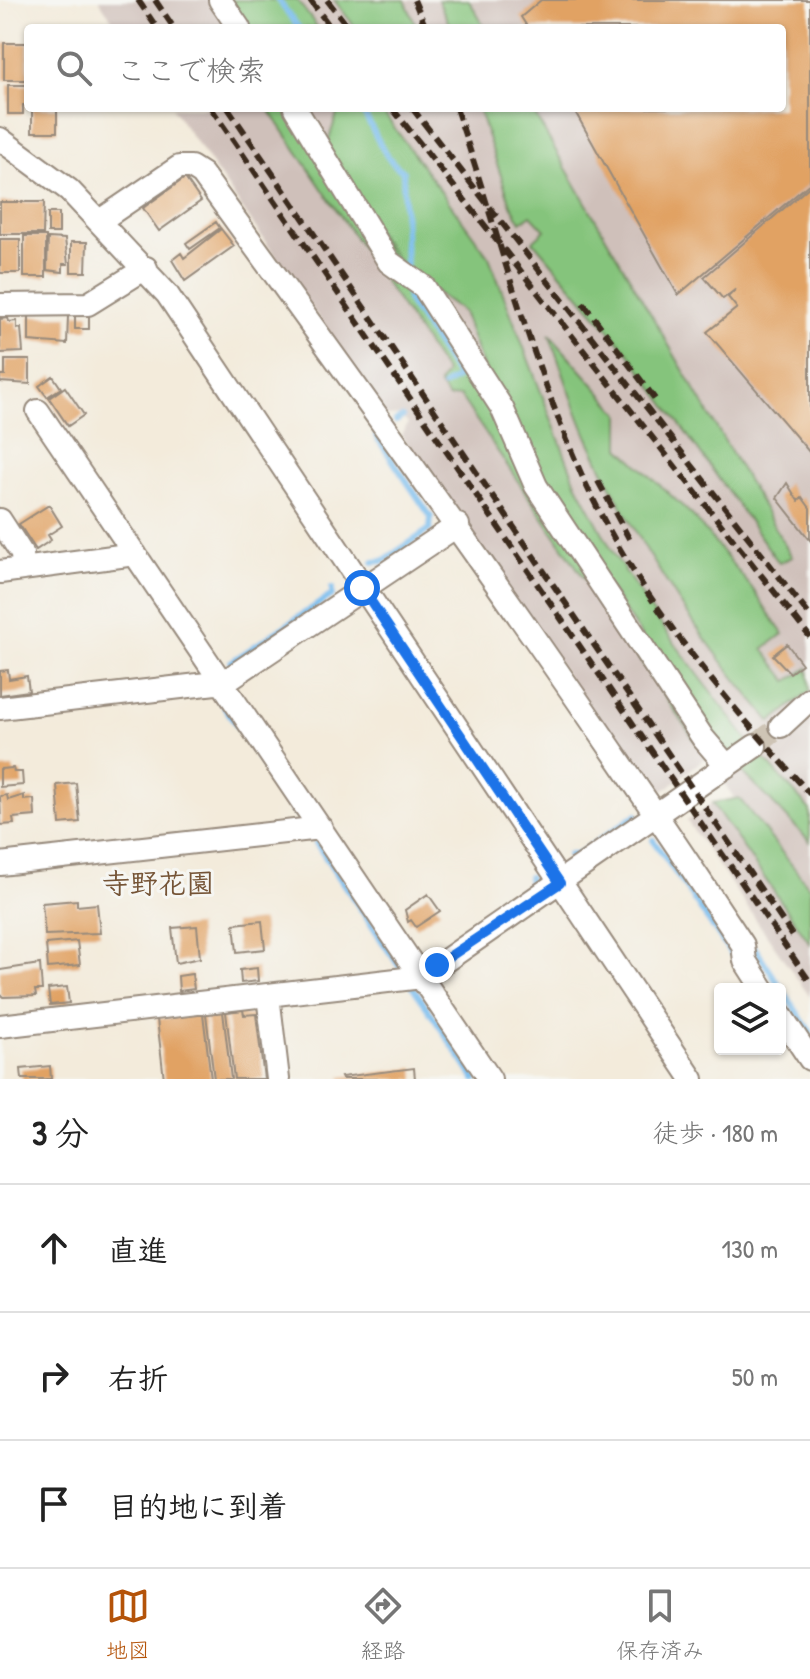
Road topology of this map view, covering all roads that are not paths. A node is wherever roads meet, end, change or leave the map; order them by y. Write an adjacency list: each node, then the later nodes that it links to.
1 (220, 0): 2 (street)
2 (236, 24)
3 (297, 112): 20 (street)
4 (0, 139): 5 (street)
5 (101, 220): 6 (street); 10 (street)
6 (146, 268): 7 (street); 14 (street)
7 (0, 305)
8 (38, 411): 11 (street)
9 (0, 520): 12 (street)
10 (458, 525): 14 (street); 21 (street)
11 (135, 554): 12 (street); 15 (street)
12 (23, 569): 13 (street)
13 (0, 572)
14 (362, 588): 15 (street); 24 (street)
15 (224, 682): 17 (street); 22 (street)
16 (810, 699): 18 (street)
17 (0, 708)
18 (781, 726)
19 (755, 746): 20 (street)
20 (727, 766): 21 (street)
21 (658, 816): 24 (street); 26 (street)
22 (321, 828): 23 (street); 25 (street)
23 (0, 864)
24 (560, 883): 25 (street); 33 (street)
25 (422, 977): 27 (street); 32 (street)
26 (759, 983)
27 (268, 995): 29 (street); 31 (street)
28 (786, 1023): 30 (street)
29 (0, 1026)
30 (810, 1059)
31 (278, 1079)
32 (490, 1079)
33 (692, 1079)

